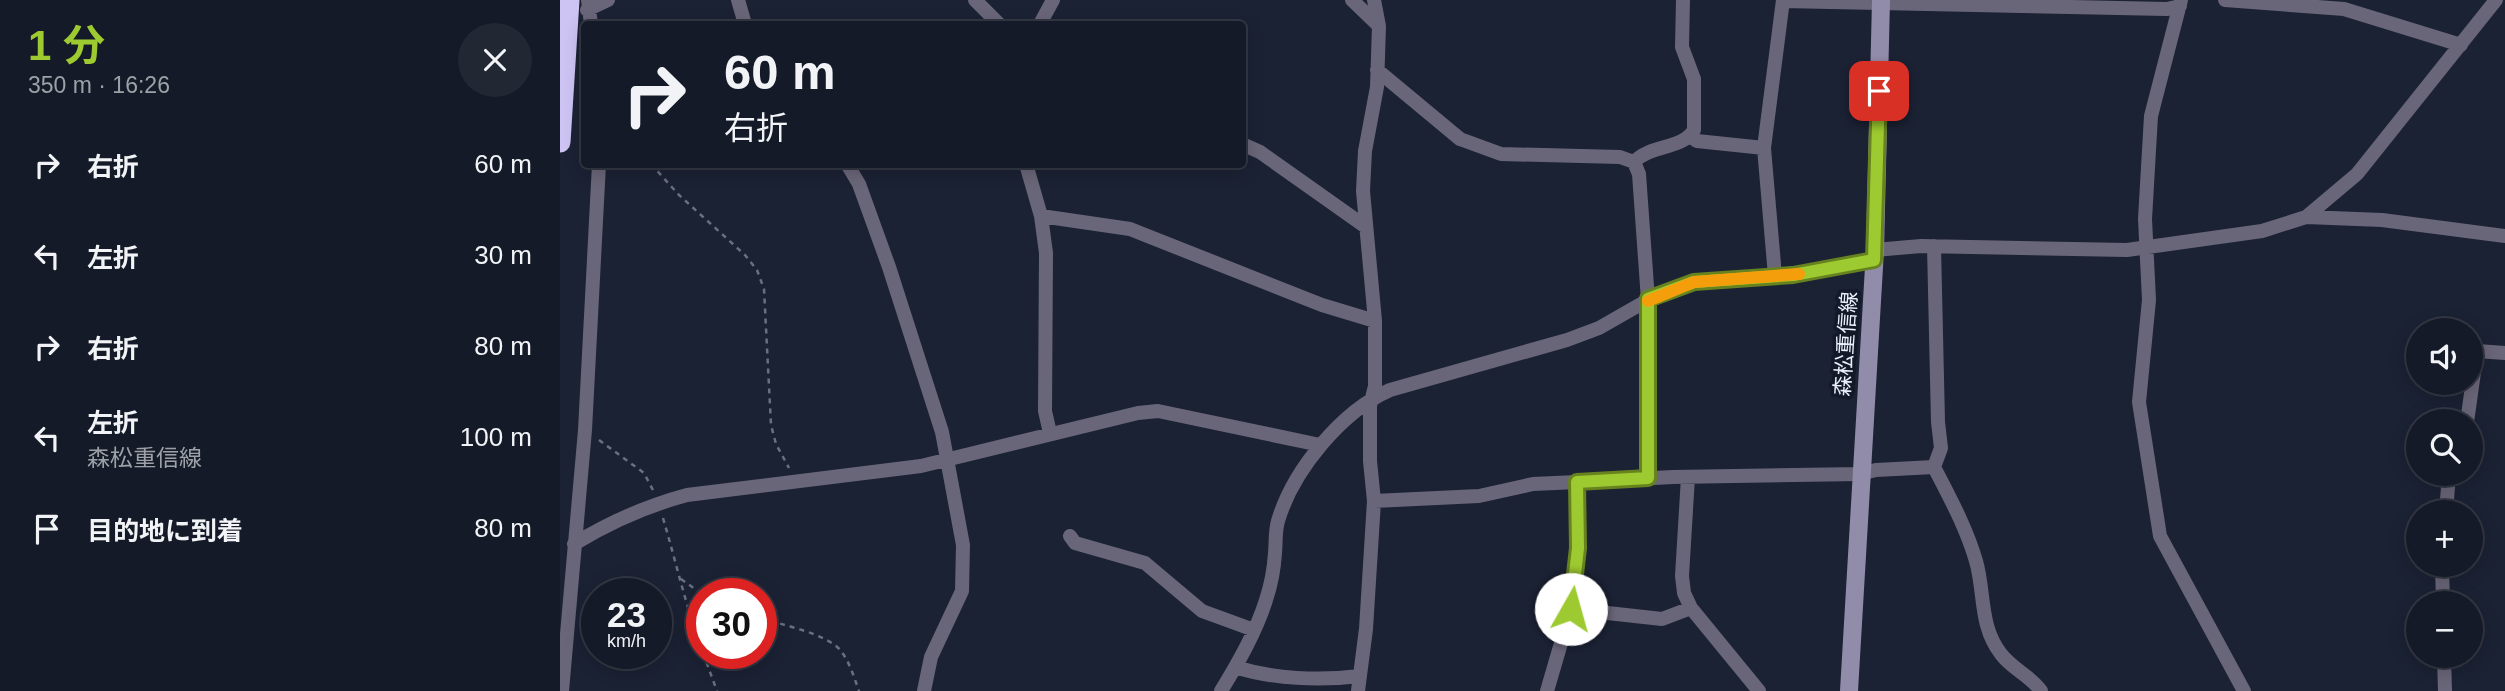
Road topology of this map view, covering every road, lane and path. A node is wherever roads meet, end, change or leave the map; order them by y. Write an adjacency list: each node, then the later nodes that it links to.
1 (608, 0): 13 (street)
2 (738, 0): 16 (street)
3 (975, 0): 17 (street)
4 (1053, 0): 18 (street)
5 (1352, 0): 19 (street)
6 (1374, 0): 19 (street)
7 (1683, 0): 22 (street)
8 (2225, 0): 12 (street)
9 (2496, 0): 20 (street)
10 (1783, 1): 11 (street); 25 (street)
11 (1881, 2): 14 (street); 37 (main road, 森松重信線)
12 (2277, 2): 20 (street)
13 (581, 3): 15 (street); 23 (highway)
14 (2180, 3): 36 (street)
15 (590, 21)
16 (744, 21)
17 (996, 21)
18 (1042, 21)
19 (1379, 26): 21 (street)
20 (2461, 45): 32 (street)
21 (1377, 70): 26 (street); 33 (street)
22 (1690, 136): 25 (street); 26 (street)
23 (560, 142)
24 (1246, 146): 33 (street)
25 (1764, 148): 38 (street)
26 (1634, 162): 39 (street)
27 (598, 168): 44 (street)
28 (655, 168): 52 (path)
29 (849, 168): 47 (street)
30 (1027, 168): 31 (street)
31 (1041, 216): 40 (street); 45 (street)
32 (2306, 217): 34 (street); 36 (street)
33 (1366, 227): 40 (street)
34 (2505, 236)
35 (1934, 246): 36 (street); 37 (street); 48 (street)
36 (2147, 247): 79 (street)
37 (1875, 255): 38 (street); 49 (main road, 森松重信線)
38 (1775, 276): 39 (street)
39 (1648, 299): 42 (street); 51 (street)
40 (1375, 321): 42 (street)
41 (2505, 353): 43 (street)
42 (1372, 398): 46 (street); 54 (street)
43 (2469, 409)
44 (585, 430): 55 (path); 57 (street)
45 (1050, 433): 46 (street); 47 (street)
46 (1320, 445): 64 (street)
47 (947, 459): 52 (street); 72 (street)
48 (1934, 467): 49 (street); 78 (street)
49 (1860, 474): 50 (street); 77 (main road, 森松重信線)
50 (1688, 477): 51 (street); 61 (street)
51 (1648, 478): 53 (street)
52 (798, 482): 55 (street)
53 (1577, 482): 54 (street); 62 (street)
54 (1374, 501): 68 (street)
55 (659, 503): 57 (street); 58 (path)
56 (1070, 536): 64 (street)
57 (574, 544): 69 (street)
58 (681, 579): 59 (path); 60 (path)
59 (686, 583)
60 (686, 607)
61 (1691, 608): 62 (street); 76 (street)
62 (1571, 609): 75 (street)
63 (777, 623): 71 (path)
64 (1254, 630): 65 (street)
65 (1235, 667): 68 (street); 73 (street)
66 (2444, 668): 80 (street)
67 (709, 669): 70 (path)
68 (1359, 676): 74 (street)
69 (562, 691)
70 (717, 691)
71 (859, 691)
72 (924, 691)
73 (1221, 691)
74 (1358, 691)
75 (1547, 691)
76 (1759, 691)
77 (1849, 691)
78 (2041, 691)
79 (2244, 691)
80 (2445, 691)

